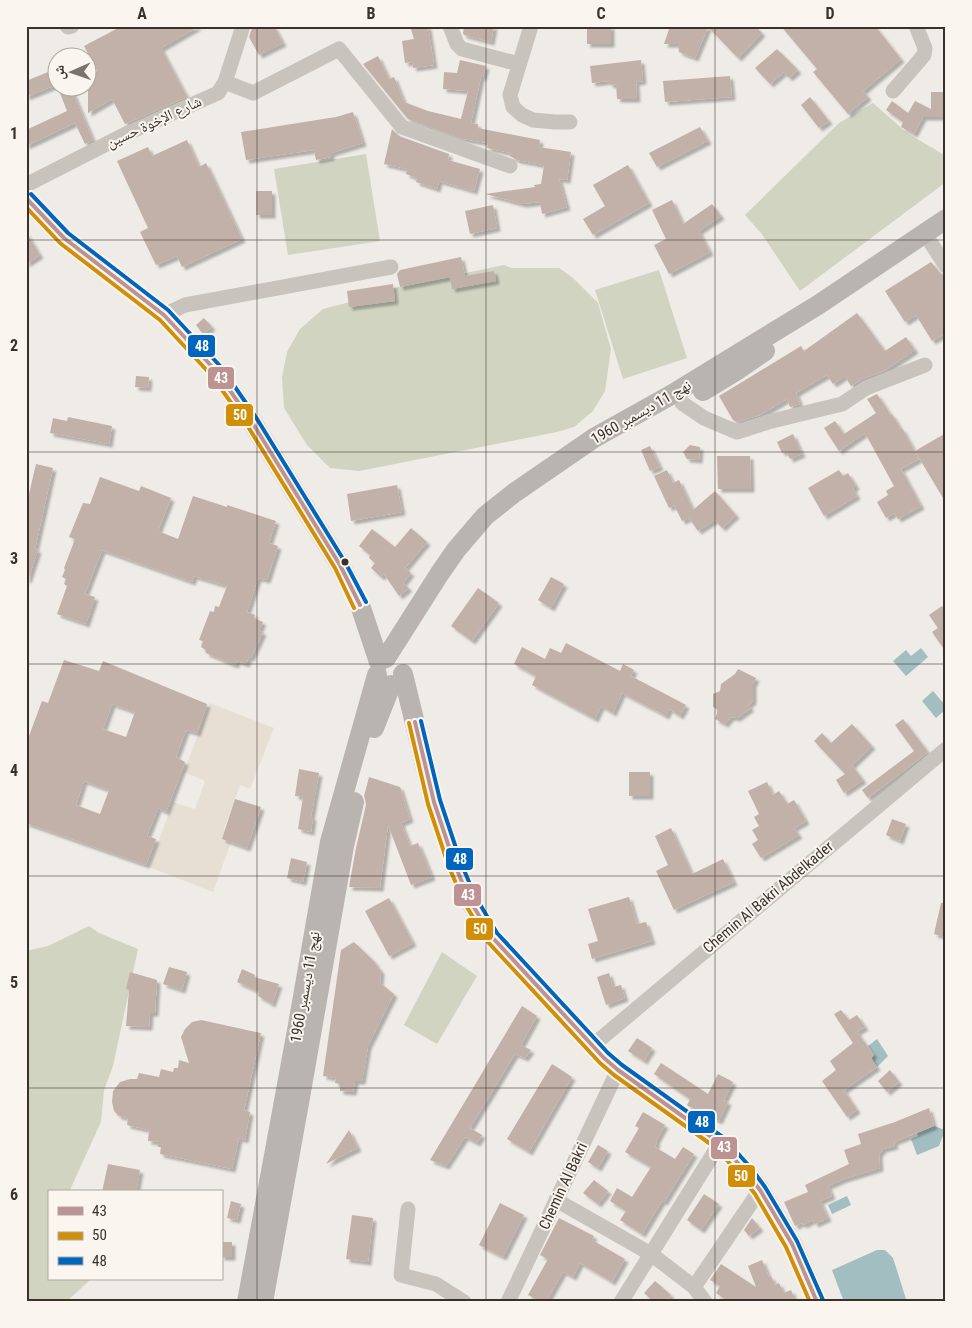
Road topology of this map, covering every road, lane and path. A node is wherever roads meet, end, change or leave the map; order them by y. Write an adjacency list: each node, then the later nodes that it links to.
1 (243, 26): 6 (street)
2 (450, 26): 5 (street)
3 (531, 26): 5 (street)
4 (916, 26): 7 (street)
5 (518, 64): 8 (street)
6 (225, 82): 9 (street); 10 (street, شارع الإخوة حسين)
7 (893, 91)
8 (570, 122)
9 (510, 166)
10 (26, 185)
11 (26, 198): 16 (main road)
12 (946, 219): 19 (main road, نهج 11 ديسمبر 1960)
13 (938, 238): 15 (street); 18 (main road, نهج 11 ديسمبر 1960)
14 (391, 266): 16 (street)
15 (946, 266)
16 (164, 315): 19 (main road)
17 (925, 365): 18 (street)
18 (682, 403): 19 (main road, نهج 11 ديسمبر 1960)
19 (391, 668): 21 (main road); 29 (main road, نهج 11 ديسمبر 1960); 30 (main road, نهج 11 ديسمبر 1960)
20 (946, 749): 21 (street, Chemin Al Bakri Abdelkader)
21 (592, 1046): 22 (main road)
22 (618, 1070): 23 (main road); 25 (street, Chemin Al Bakri)
23 (720, 1143): 24 (main road); 27 (street)
24 (760, 1190): 28 (street); 35 (main road)
25 (556, 1200): 27 (street); 32 (street, Chemin Al Bakri)
26 (408, 1209): 31 (street)
27 (651, 1254): 28 (street); 33 (street)
28 (694, 1287): 34 (street)
29 (247, 1302)
30 (262, 1302)
31 (464, 1302)
32 (508, 1302)
33 (621, 1302)
34 (705, 1302)
35 (817, 1302)

